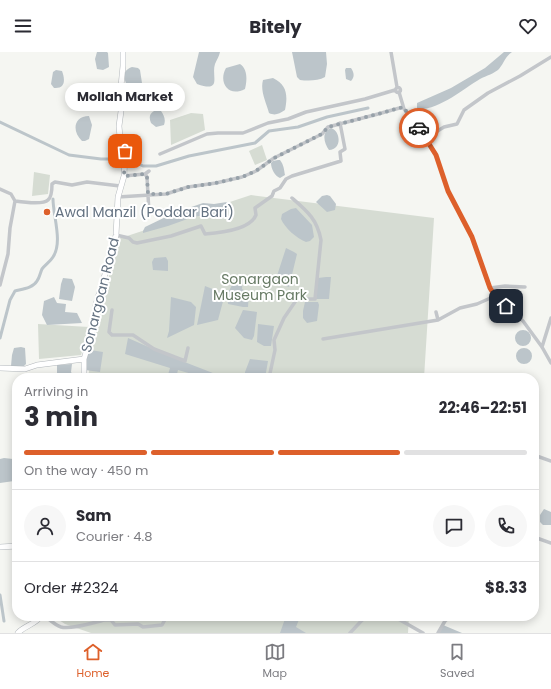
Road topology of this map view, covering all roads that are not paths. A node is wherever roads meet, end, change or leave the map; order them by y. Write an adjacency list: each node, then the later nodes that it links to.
1 (123, 52): 11 (main road, Sonargoan Road)
2 (391, 52): 4 (street)
3 (551, 57): 7 (street)
4 (397, 90): 5 (street); 8 (street)
5 (403, 107): 6 (street); 7 (street)
6 (340, 123): 14 (street); 19 (street)
7 (426, 138): 22 (street)
8 (160, 154)
9 (148, 171): 10 (street)
10 (145, 174): 11 (street); 14 (street)
11 (124, 176): 12 (main road, Sonargoan Road)
12 (120, 186): 15 (main road, Sonargoan Road); 17 (street)
13 (0, 189): 17 (street)
14 (148, 194): 15 (street); 18 (street)
15 (118, 197): 19 (main road, Sonargoan Road)
16 (292, 198): 35 (street)
17 (15, 201): 20 (street)
18 (148, 213)
19 (116, 235): 31 (main road, Sonargoan Road)
20 (0, 285)
21 (525, 287): 22 (street)
22 (490, 288): 23 (street)
23 (495, 296): 27 (street); 29 (street)
24 (112, 310): 30 (street)
25 (436, 312): 27 (street)
26 (551, 318): 29 (street)
27 (438, 320): 28 (street)
28 (323, 339)
29 (542, 347): 32 (street)
30 (188, 348)
31 (84, 359): 33 (main road); 34 (main road, Sonargoan Road)
32 (551, 363)
33 (0, 368)
34 (84, 373)
35 (270, 373)
36 (539, 457): 37 (street)
37 (551, 461)
38 (539, 539): 39 (street)
39 (551, 543)
40 (12, 546): 41 (main road)
41 (0, 547)
42 (36, 621): 50 (main road)
43 (51, 621): 44 (street)
44 (100, 621)
45 (111, 621): 46 (street)
46 (164, 621)
47 (361, 621): 51 (street)
48 (401, 621): 52 (street)
49 (445, 621): 53 (street)
50 (18, 633)
51 (350, 633)
52 (423, 633)
53 (438, 633)

